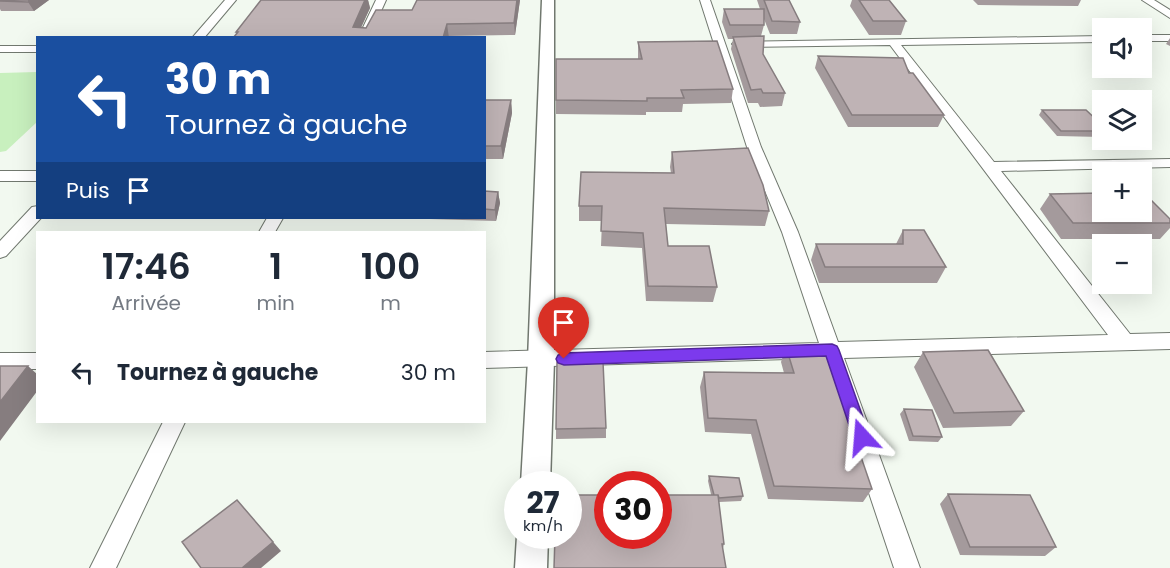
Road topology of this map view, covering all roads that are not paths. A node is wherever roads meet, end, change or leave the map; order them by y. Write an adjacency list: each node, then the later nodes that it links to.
1 (231, 0): 7 (street)
2 (381, 0): 8 (street)
3 (548, 0): 26 (street)
4 (705, 0): 13 (street)
5 (1147, 0): 6 (street)
6 (1170, 15)
7 (199, 36)
8 (364, 36)
9 (1170, 38): 11 (street)
10 (1092, 39): 12 (street)
11 (1152, 39)
12 (893, 42): 13 (street); 17 (street)
13 (721, 44): 24 (street)
14 (36, 49): 15 (street)
15 (0, 50)
16 (1170, 163): 17 (street)
17 (990, 167): 23 (street)
18 (0, 176): 19 (street)
19 (36, 176)
20 (36, 213): 21 (street)
21 (0, 252)
22 (1170, 340): 23 (street)
23 (1124, 341): 24 (street)
24 (832, 350): 26 (street); 34 (street)
25 (486, 360): 26 (street)
26 (541, 360): 30 (street)
27 (0, 361): 28 (street)
28 (36, 361)
29 (174, 423): 32 (street)
30 (536, 471)
31 (532, 549): 33 (street)
32 (103, 568)
33 (531, 568)
34 (907, 568)

